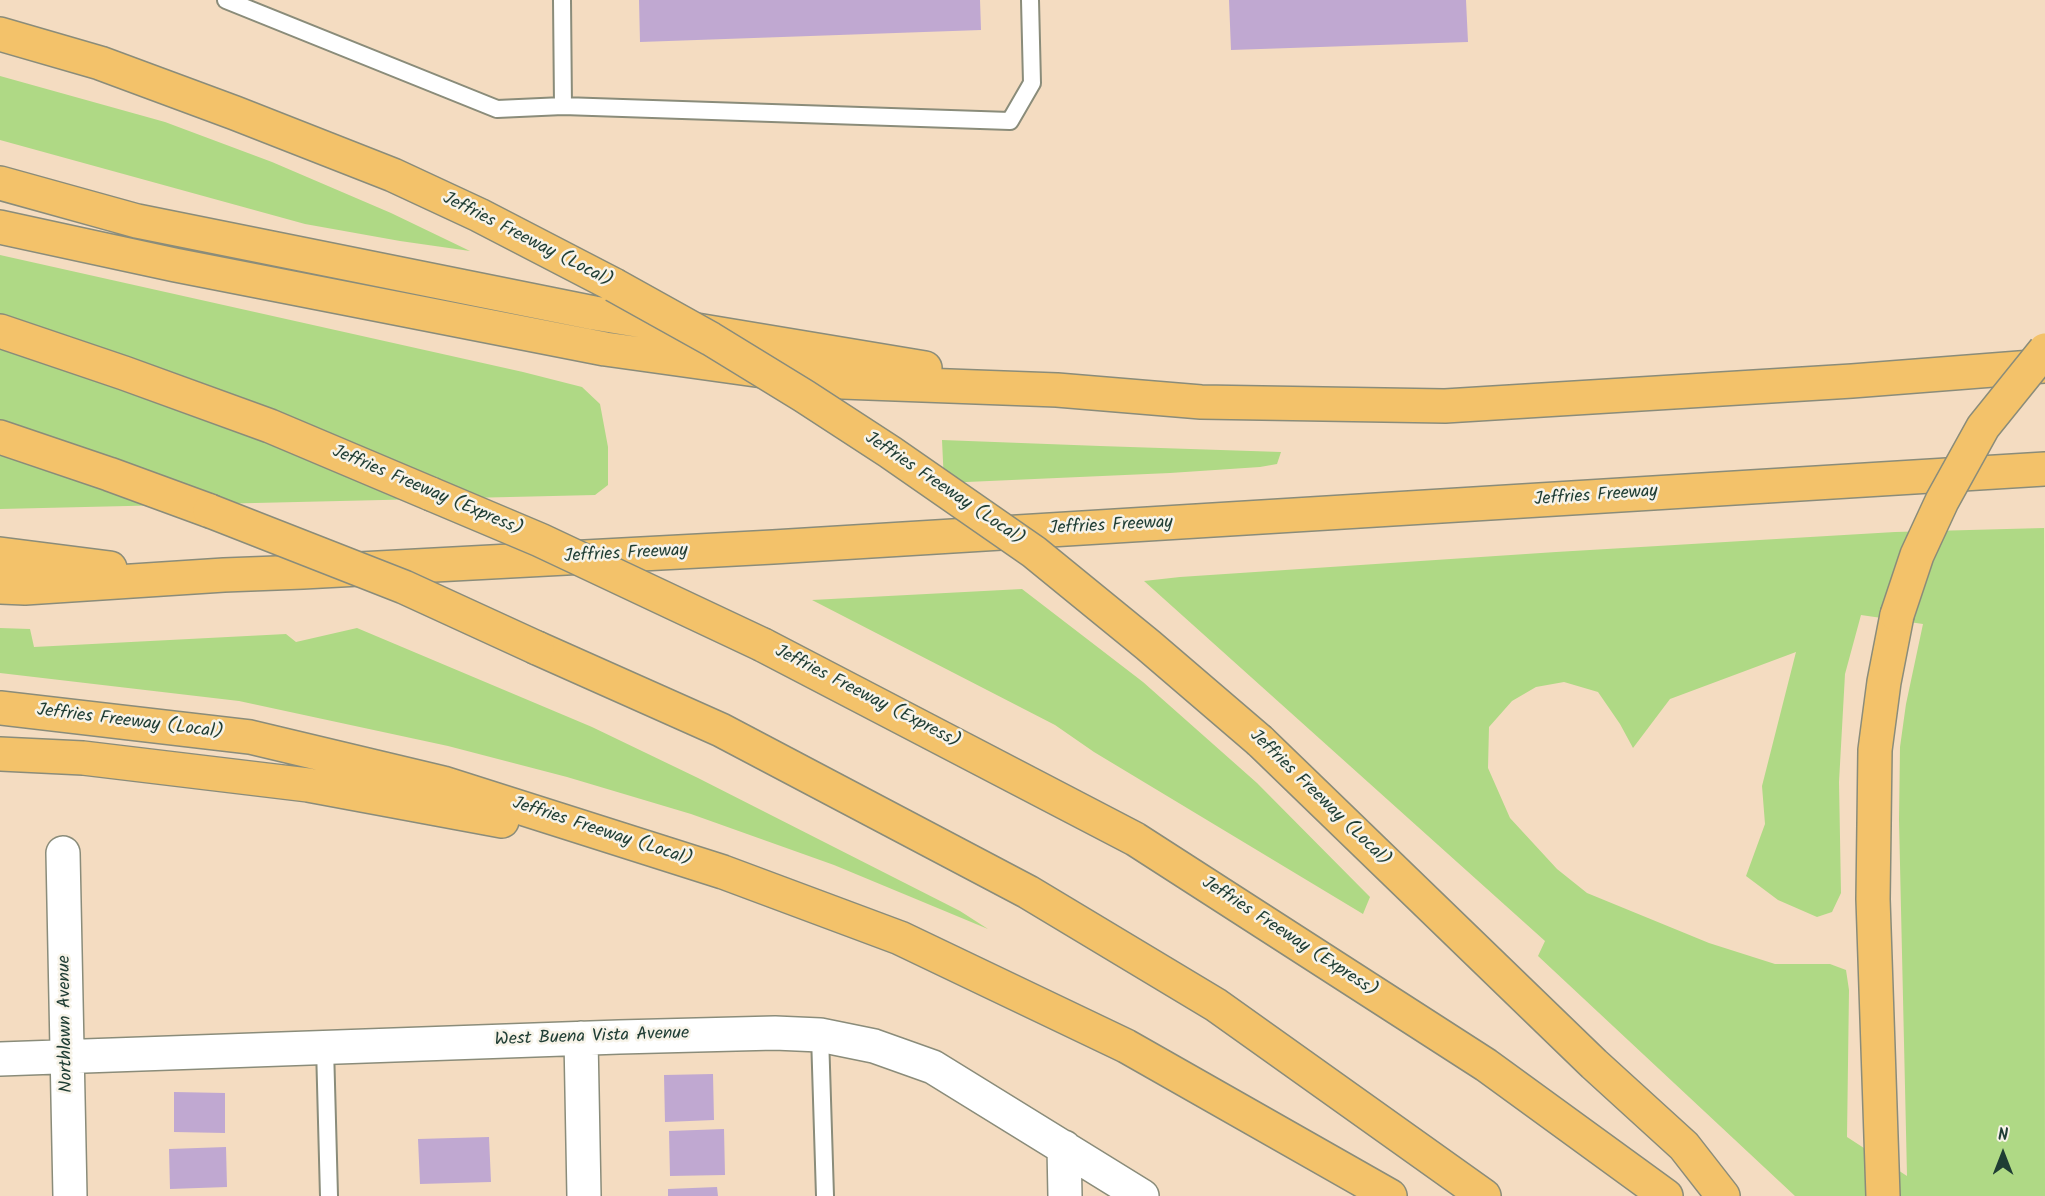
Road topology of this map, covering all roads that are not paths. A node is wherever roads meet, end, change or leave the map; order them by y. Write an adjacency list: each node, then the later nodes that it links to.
1 (226, 0): 5 (lane)
2 (562, 0): 5 (lane)
3 (1030, 0): 5 (lane)
4 (0, 34): 36 (highway, Jeffries Freeway (Local), bridge)
5 (563, 106)
6 (0, 183): 11 (highway)
7 (0, 227): 11 (highway)
8 (0, 331): 35 (highway, Jeffries Freeway (Express), bridge)
9 (2045, 350): 37 (highway, bridge)
10 (2045, 366): 11 (highway)
11 (1057, 390)
12 (0, 437): 34 (highway, bridge)
13 (2045, 469): 15 (highway, Jeffries Freeway)
14 (0, 554): 15 (highway)
15 (177, 578): 16 (highway)
16 (0, 587)
17 (0, 708): 20 (highway, Jeffries Freeway (Local))
18 (0, 754): 20 (highway)
19 (63, 853): 24 (street, Northlawn Avenue)
20 (723, 872): 33 (highway, Jeffries Freeway (Local))
21 (820, 1035): 22 (street, West Buena Vista Avenue); 26 (street, West Buena Vista Avenue); 30 (lane)
22 (581, 1038): 23 (street, West Buena Vista Avenue); 29 (street)
23 (325, 1047): 24 (street, West Buena Vista Avenue); 28 (lane)
24 (67, 1056): 25 (street, West Buena Vista Avenue); 27 (street, Northlawn Avenue)
25 (0, 1059)
26 (1064, 1147): 31 (street); 32 (street, West Buena Vista Avenue)
27 (70, 1196)
28 (329, 1196)
29 (584, 1196)
30 (825, 1196)
31 (1065, 1196)
32 (1142, 1196)
33 (1389, 1196)
34 (1484, 1196)
35 (1666, 1196)
36 (1723, 1196)
37 (1883, 1196)

